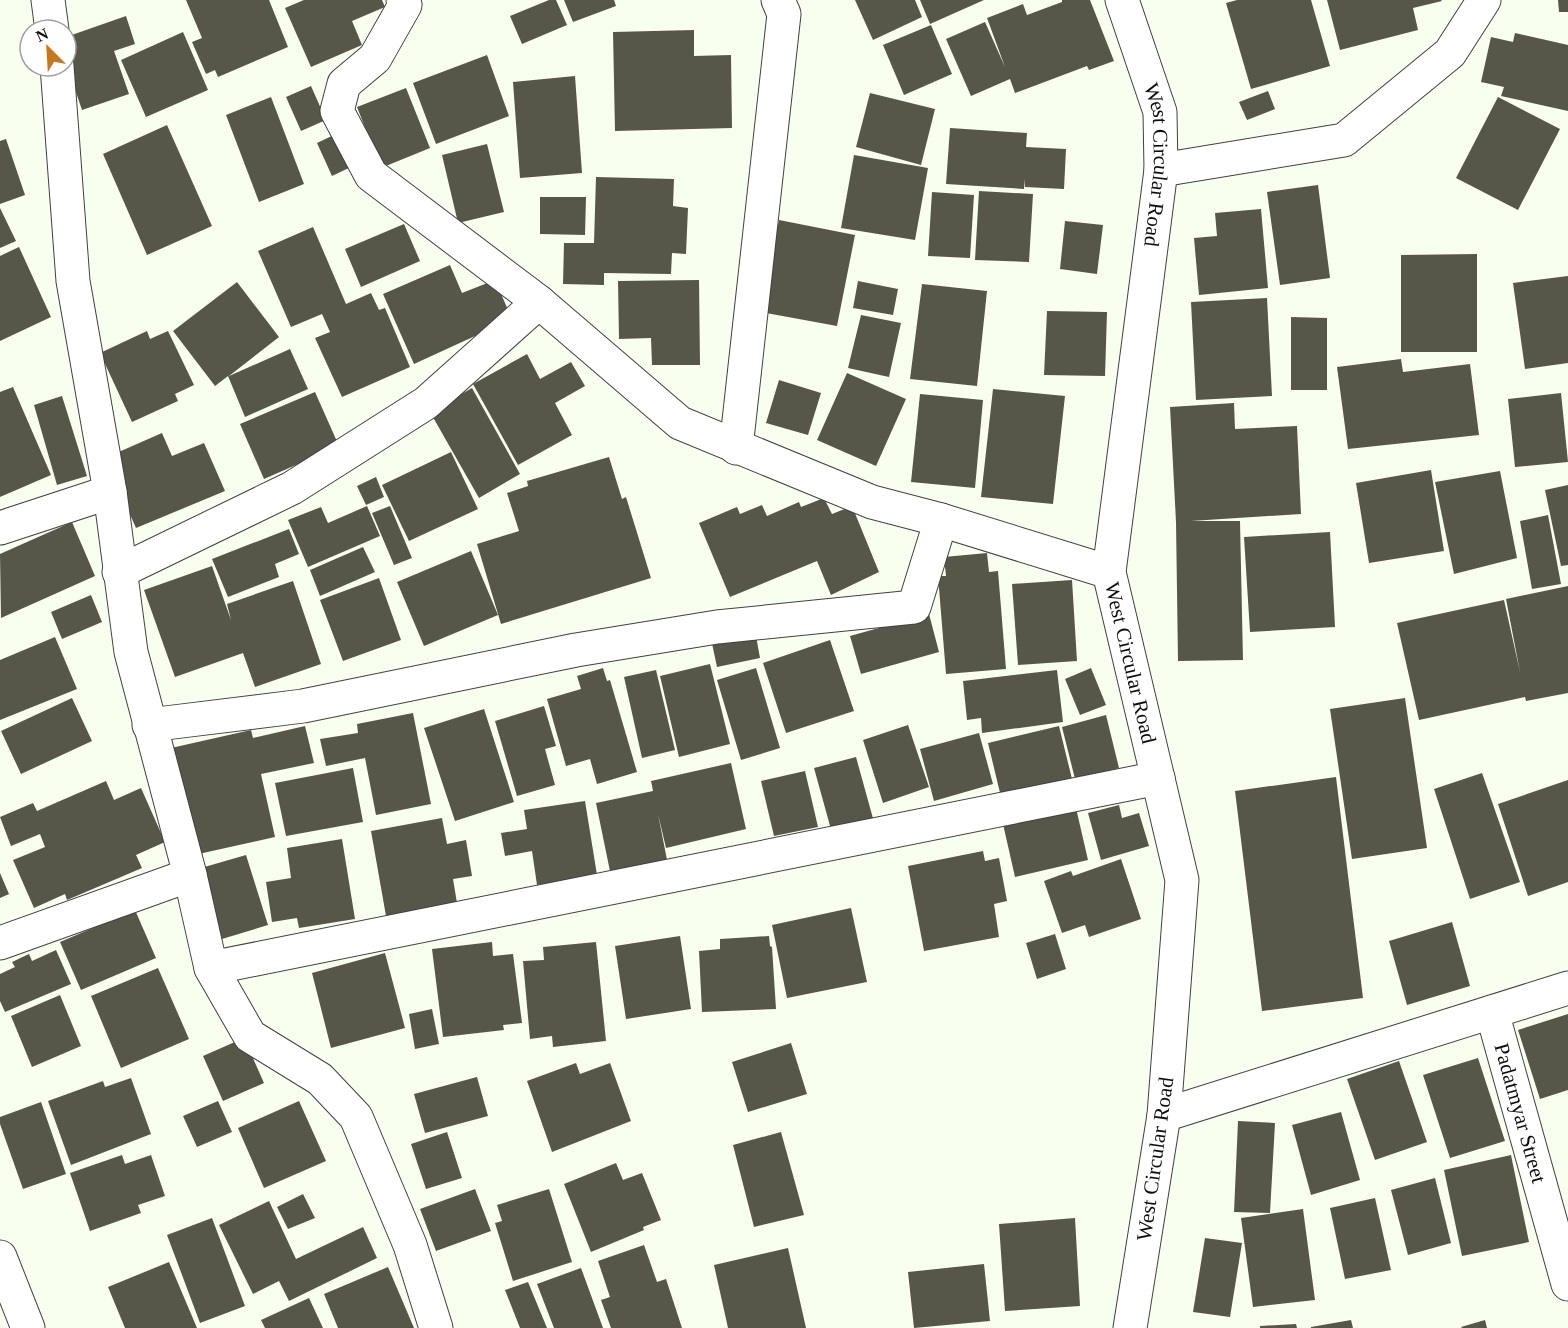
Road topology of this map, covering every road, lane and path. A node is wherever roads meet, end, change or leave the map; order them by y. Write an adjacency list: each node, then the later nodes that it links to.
1 (48, 0): 6 (street)
2 (403, 0): 9 (street)
3 (778, 0): 10 (street)
4 (1122, 0): 8 (street, West Circular Road)
5 (1484, 0): 8 (street)
6 (50, 18)
7 (58, 78): 11 (street)
8 (1161, 170): 15 (street, West Circular Road)
9 (539, 302): 10 (street); 14 (street)
10 (736, 448): 12 (street)
11 (110, 492): 13 (street); 14 (street)
12 (941, 520): 15 (street); 16 (street)
13 (0, 528)
14 (119, 572): 16 (street)
15 (1109, 572): 17 (street, West Circular Road)
16 (149, 724): 18 (street)
17 (1158, 778): 20 (street); 23 (street, West Circular Road)
18 (190, 875): 19 (street); 20 (street)
19 (0, 943)
20 (211, 968): 27 (street)
21 (1568, 988): 22 (street)
22 (1492, 1012): 23 (street); 25 (street, Padatmyar Street)
23 (1164, 1114): 28 (street, West Circular Road)
24 (0, 1257): 26 (street)
25 (1568, 1284)
26 (28, 1328)
27 (436, 1328)
28 (1130, 1328)

